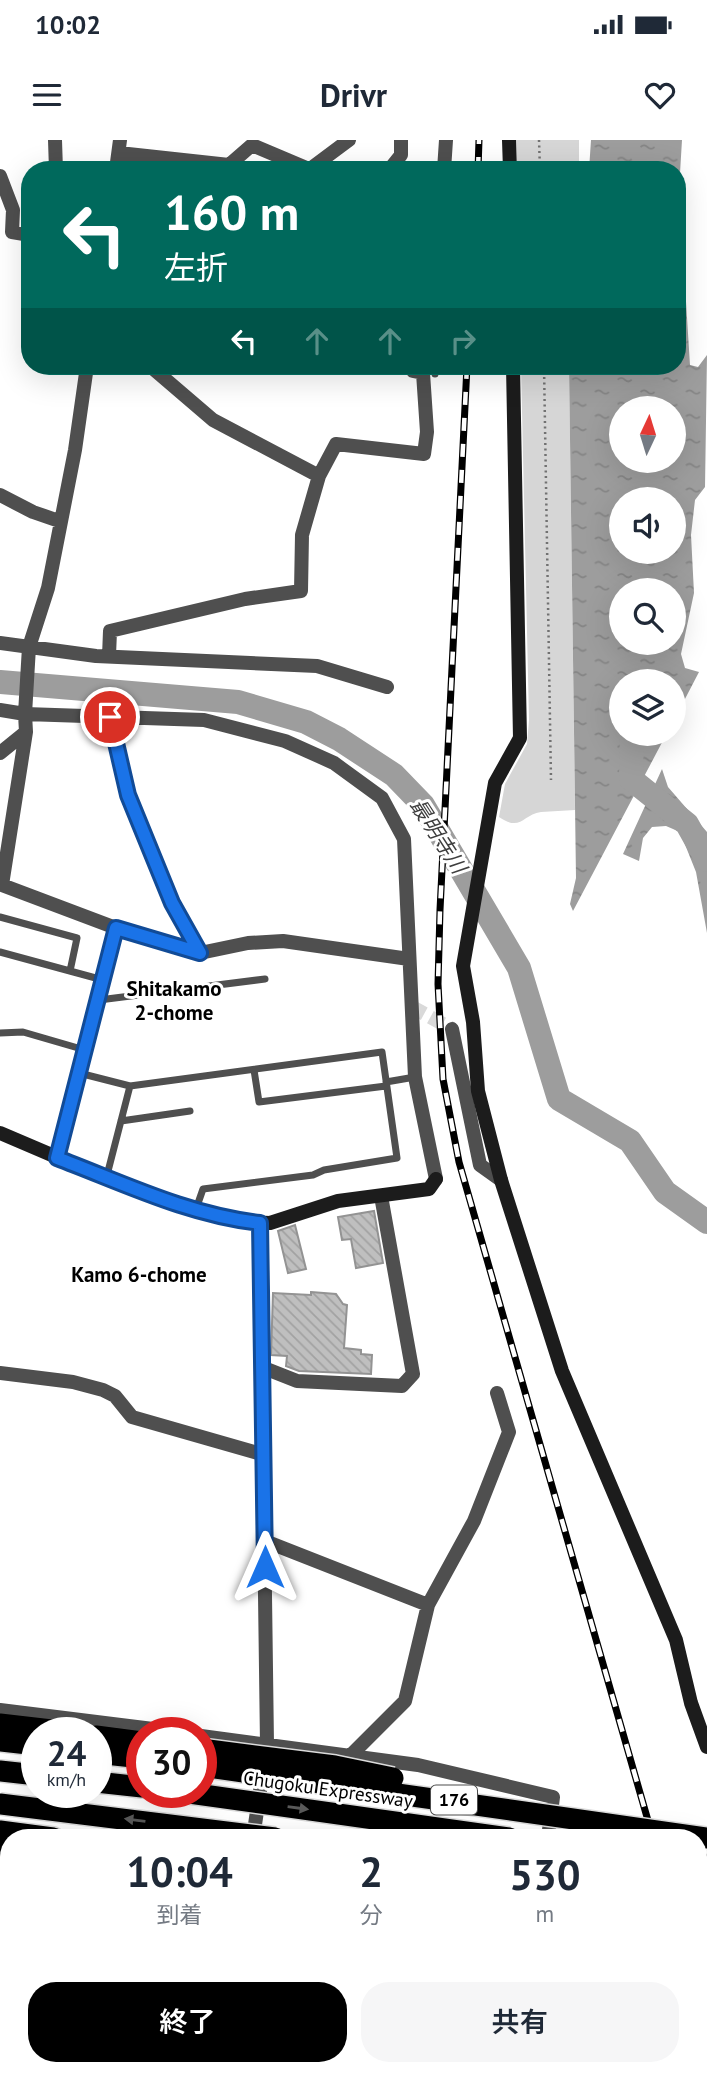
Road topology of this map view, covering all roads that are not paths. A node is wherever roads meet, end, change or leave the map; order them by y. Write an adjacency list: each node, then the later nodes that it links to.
1 (55, 140): 8 (street)
2 (349, 140): 12 (street)
3 (401, 140): 13 (street)
4 (446, 140): 14 (street)
5 (509, 140): 15 (street)
6 (266, 145): 10 (street); 11 (street)
7 (120, 146): 9 (street)
8 (56, 161)
9 (196, 161)
10 (238, 161)
11 (285, 161)
12 (322, 161)
13 (396, 161)
14 (445, 161)
15 (510, 161)
16 (0, 176): 17 (street)
17 (21, 233)
18 (87, 375): 24 (street)
19 (160, 375): 22 (street)
20 (423, 375): 22 (street)
21 (513, 375): 57 (street)
22 (319, 476): 27 (street)
23 (0, 495): 24 (street)
24 (59, 521): 26 (street)
25 (0, 642): 26 (street)
26 (29, 652): 27 (street); 30 (street)
27 (108, 656): 28 (street)
28 (387, 687)
29 (0, 710): 30 (street)
30 (26, 711): 31 (street); 32 (street)
31 (110, 717): 38 (street); 39 (street)
32 (26, 732): 33 (street); 34 (street)
33 (0, 753)
34 (1, 885): 36 (street)
35 (0, 917): 40 (lane)
36 (116, 928): 38 (street); 42 (lane)
37 (0, 952): 40 (lane)
38 (200, 953): 39 (street)
39 (409, 959): 49 (street)
40 (70, 971): 42 (lane)
41 (265, 979): 43 (lane)
42 (103, 980): 43 (lane)
43 (99, 1000): 46 (lane)
44 (452, 1029): 57 (street)
45 (0, 1033): 46 (lane)
46 (85, 1050): 48 (lane)
47 (254, 1070): 50 (lane); 50 (lane); 51 (lane)
48 (79, 1073): 51 (lane); 55 (lane)
49 (415, 1077): 50 (lane); 58 (street)
50 (386, 1084): 59 (lane)
51 (130, 1086): 53 (lane)
52 (190, 1111): 53 (lane)
53 (121, 1121): 56 (lane)
54 (0, 1133): 55 (street)
55 (57, 1158): 56 (street)
56 (106, 1180): 59 (street)
57 (501, 1180): 75 (street)
58 (381, 1196): 60 (street); 61 (street)
59 (197, 1209): 60 (street)
60 (260, 1223): 61 (street)
61 (264, 1368): 64 (street)
62 (0, 1373): 64 (street)
63 (497, 1393): 66 (street)
64 (265, 1455): 65 (street)
65 (265, 1541): 66 (street); 74 (street)
66 (428, 1605): 77 (street)
67 (0, 1710): 70 (street)
68 (0, 1724): 69 (highway)
69 (21, 1726)
70 (126, 1726)
71 (217, 1737): 74 (street)
72 (0, 1741): 73 (highway)
73 (21, 1743)
74 (267, 1744): 77 (street); 85 (street)
75 (707, 1747)
76 (217, 1751): 83 (highway, bridge)
77 (351, 1755): 87 (street)
78 (217, 1768): 83 (highway, 176, bridge)
79 (0, 1771): 80 (highway)
80 (21, 1773)
81 (217, 1797): 86 (highway, Chugoku Expressway, one-way to 86, bridge)
82 (0, 1804): 84 (highway, one-way to 82, bridge)
83 (588, 1819): 88 (highway, 176, bridge)
84 (202, 1829)
85 (254, 1829)
86 (445, 1829)
87 (549, 1829)
88 (651, 1829)

